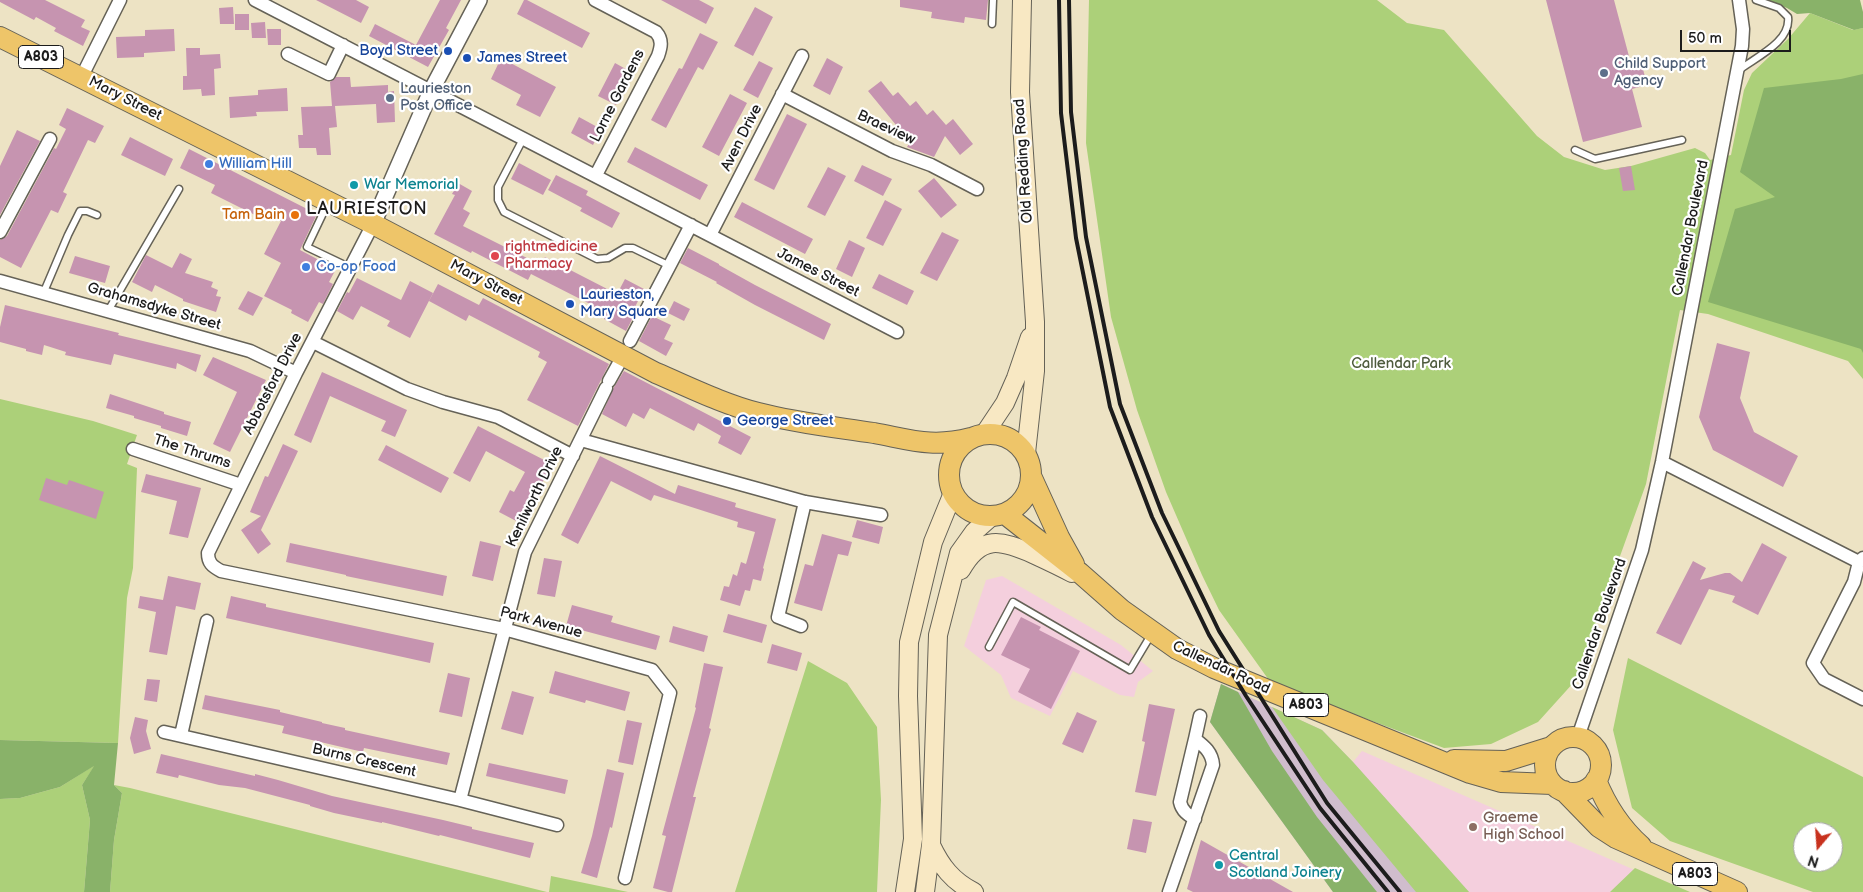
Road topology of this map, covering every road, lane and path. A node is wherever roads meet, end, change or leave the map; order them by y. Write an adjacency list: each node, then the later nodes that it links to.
1 (120, 0): 15 (street)
2 (255, 0): 11 (street, James Street)
3 (479, 0): 16 (street)
4 (595, 0): 22 (street, Lorne Gardens)
5 (993, 0): 9 (lane)
6 (1022, 0): 36 (main road, Old Redding Road)
7 (1740, 0): 14 (street, Callendar Boulevard)
8 (1756, 0): 14 (lane)
9 (992, 24)
10 (0, 37): 15 (main road, A803)
11 (343, 45): 12 (street); 16 (street, James Street)
12 (288, 54)
13 (802, 56): 17 (street, Aven Drive)
14 (1738, 71): 47 (street, Callendar Boulevard)
15 (84, 73): 25 (main road, Mary Street / A803)
16 (431, 91): 19 (street, James Street); 27 (street)
17 (782, 94): 24 (street, Braeview); 30 (street, Aven Drive)
18 (50, 139): 29 (street)
19 (523, 139): 22 (street, James Street); 31 (lane)
20 (1682, 140): 21 (lane)
21 (1575, 150)
22 (596, 175): 28 (street, James Street)
23 (178, 189): 35 (lane)
24 (977, 189)
25 (329, 202): 27 (main road, Mary Street / A803); 32 (lane)
26 (97, 215): 34 (lane)
27 (374, 224): 32 (street, Abbotsford Drive); 39 (main road, Mary Street / A803)
28 (691, 225): 30 (street, James Street); 31 (street)
29 (0, 232)
30 (710, 235): 37 (street, James Street)
31 (670, 266): 39 (street)
32 (351, 268): 38 (street, Abbotsford Drive)
33 (0, 281): 34 (street, Grahamsdyke Street)
34 (43, 294): 35 (street, Grahamsdyke Street)
35 (108, 311): 40 (street, Grahamsdyke Street)
36 (1035, 322): 41 (main road, Old Redding Road); 45 (main road, Old Redding Road)
37 (897, 332)
38 (313, 342): 40 (street, Abbotsford Drive); 46 (street)
39 (626, 348): 42 (street, Kenilworth Drive); 43 (main road, Mary Street / A803)
40 (296, 373): 49 (street, Abbotsford Drive)
41 (978, 435): 43 (main road, Mary Street / A803); 45 (main road, A803); 50 (main road)
42 (581, 440): 46 (street, Kenilworth Drive); 51 (street)
43 (907, 440): 50 (main road, Mary Street / A803)
44 (133, 449): 49 (street, The Thrums)
45 (1026, 453): 48 (main road, A803)
46 (572, 456): 61 (street, Kenilworth Drive)
47 (1662, 462): 56 (street); 68 (street, Callendar Boulevard)
48 (1032, 478): 53 (main road); 57 (main road, Callendar Road / A803)
49 (241, 485): 55 (street, Abbotsford Drive)
50 (951, 485): 53 (main road, A803); 80 (main road)
51 (805, 502): 52 (street); 60 (street)
52 (881, 515)
53 (998, 515): 54 (main road); 57 (main road, Callendar Road / A803)
54 (962, 559): 58 (main road); 77 (main road)
55 (208, 560): 61 (street, Park Avenue)
56 (1861, 560): 64 (street)
57 (1080, 573): 58 (main road, Callendar Road / A803)
58 (1098, 589): 62 (main road, Callendar Road / A803)
59 (207, 621): 67 (street)
60 (801, 626)
61 (504, 629): 74 (street, Kenilworth Drive); 79 (street, Park Avenue)
62 (1152, 633): 63 (lane); 71 (main road, Callendar Road / A803)
63 (989, 648)
64 (1863, 700)
65 (1200, 716): 69 (street)
66 (164, 732): 67 (street, Burns Crescent)
67 (181, 735): 74 (street, Burns Crescent)
68 (1578, 737): 70 (main road, A803); 72 (main road)
69 (1195, 739): 75 (street); 75 (street)
70 (1550, 747): 71 (main road, Callendar Road / A803); 73 (main road, A803)
71 (1435, 759): 73 (main road, Callendar Road / A803)
72 (1596, 780): 73 (main road, A803); 78 (main road, A803)
73 (1558, 788): 78 (main road, A803)
74 (460, 800): 76 (street, Burns Crescent)
75 (1195, 820): 83 (street)
76 (557, 825)
77 (931, 845): 81 (main road); 82 (main road)
78 (1652, 855): 84 (main road, A803)
79 (625, 878)
80 (905, 892)
81 (925, 892)
82 (974, 892)
83 (1169, 892)
84 (1737, 892)

